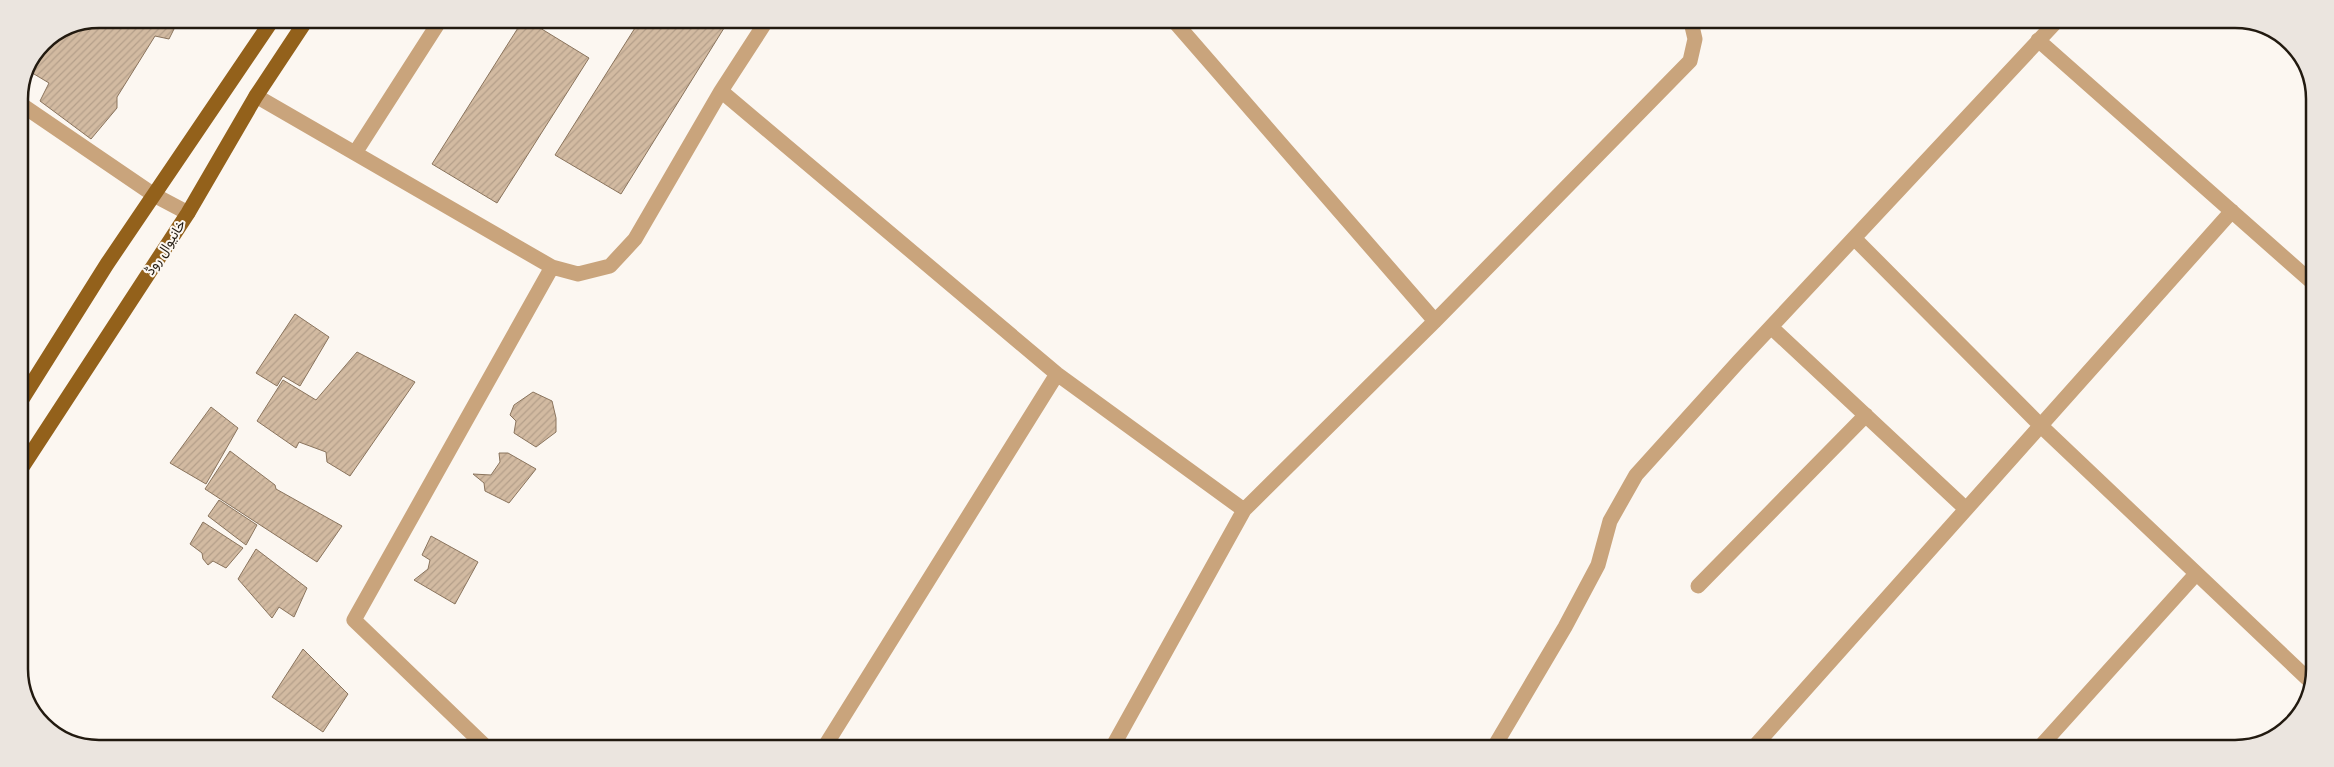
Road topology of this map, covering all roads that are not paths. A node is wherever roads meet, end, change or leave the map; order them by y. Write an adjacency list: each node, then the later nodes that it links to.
1 (266, 28): 13 (main road)
2 (301, 28): 10 (main road, خانیوال روڈ)
3 (434, 28): 12 (street)
4 (762, 28): 9 (street)
5 (1180, 28): 19 (street)
6 (1692, 28): 19 (street)
7 (2049, 28): 8 (street)
8 (2038, 40): 14 (street); 16 (street)
9 (721, 91): 17 (street); 21 (street)
10 (256, 96): 12 (street); 15 (main road, خانیوال روڈ)
11 (28, 109): 13 (street)
12 (355, 152): 17 (street)
13 (154, 195): 15 (street); 22 (main road)
14 (2232, 211): 18 (street); 24 (street)
15 (188, 213): 25 (main road, خانیوال روڈ)
16 (1854, 238): 20 (street); 24 (street)
17 (552, 267): 31 (street)
18 (2306, 277)
19 (1435, 321): 27 (street)
20 (1771, 327): 23 (street); 34 (street)
21 (1057, 374): 27 (street); 32 (street)
22 (28, 390)
23 (1866, 415): 26 (street); 29 (street)
24 (2041, 426): 26 (street); 28 (street)
25 (28, 458)
26 (1966, 509): 35 (street)
27 (1244, 510): 33 (street)
28 (2196, 574): 30 (street); 36 (street)
29 (1698, 586)
30 (2306, 677)
31 (479, 740)
32 (829, 740)
33 (1116, 740)
34 (1498, 740)
35 (1760, 740)
36 (2046, 740)

